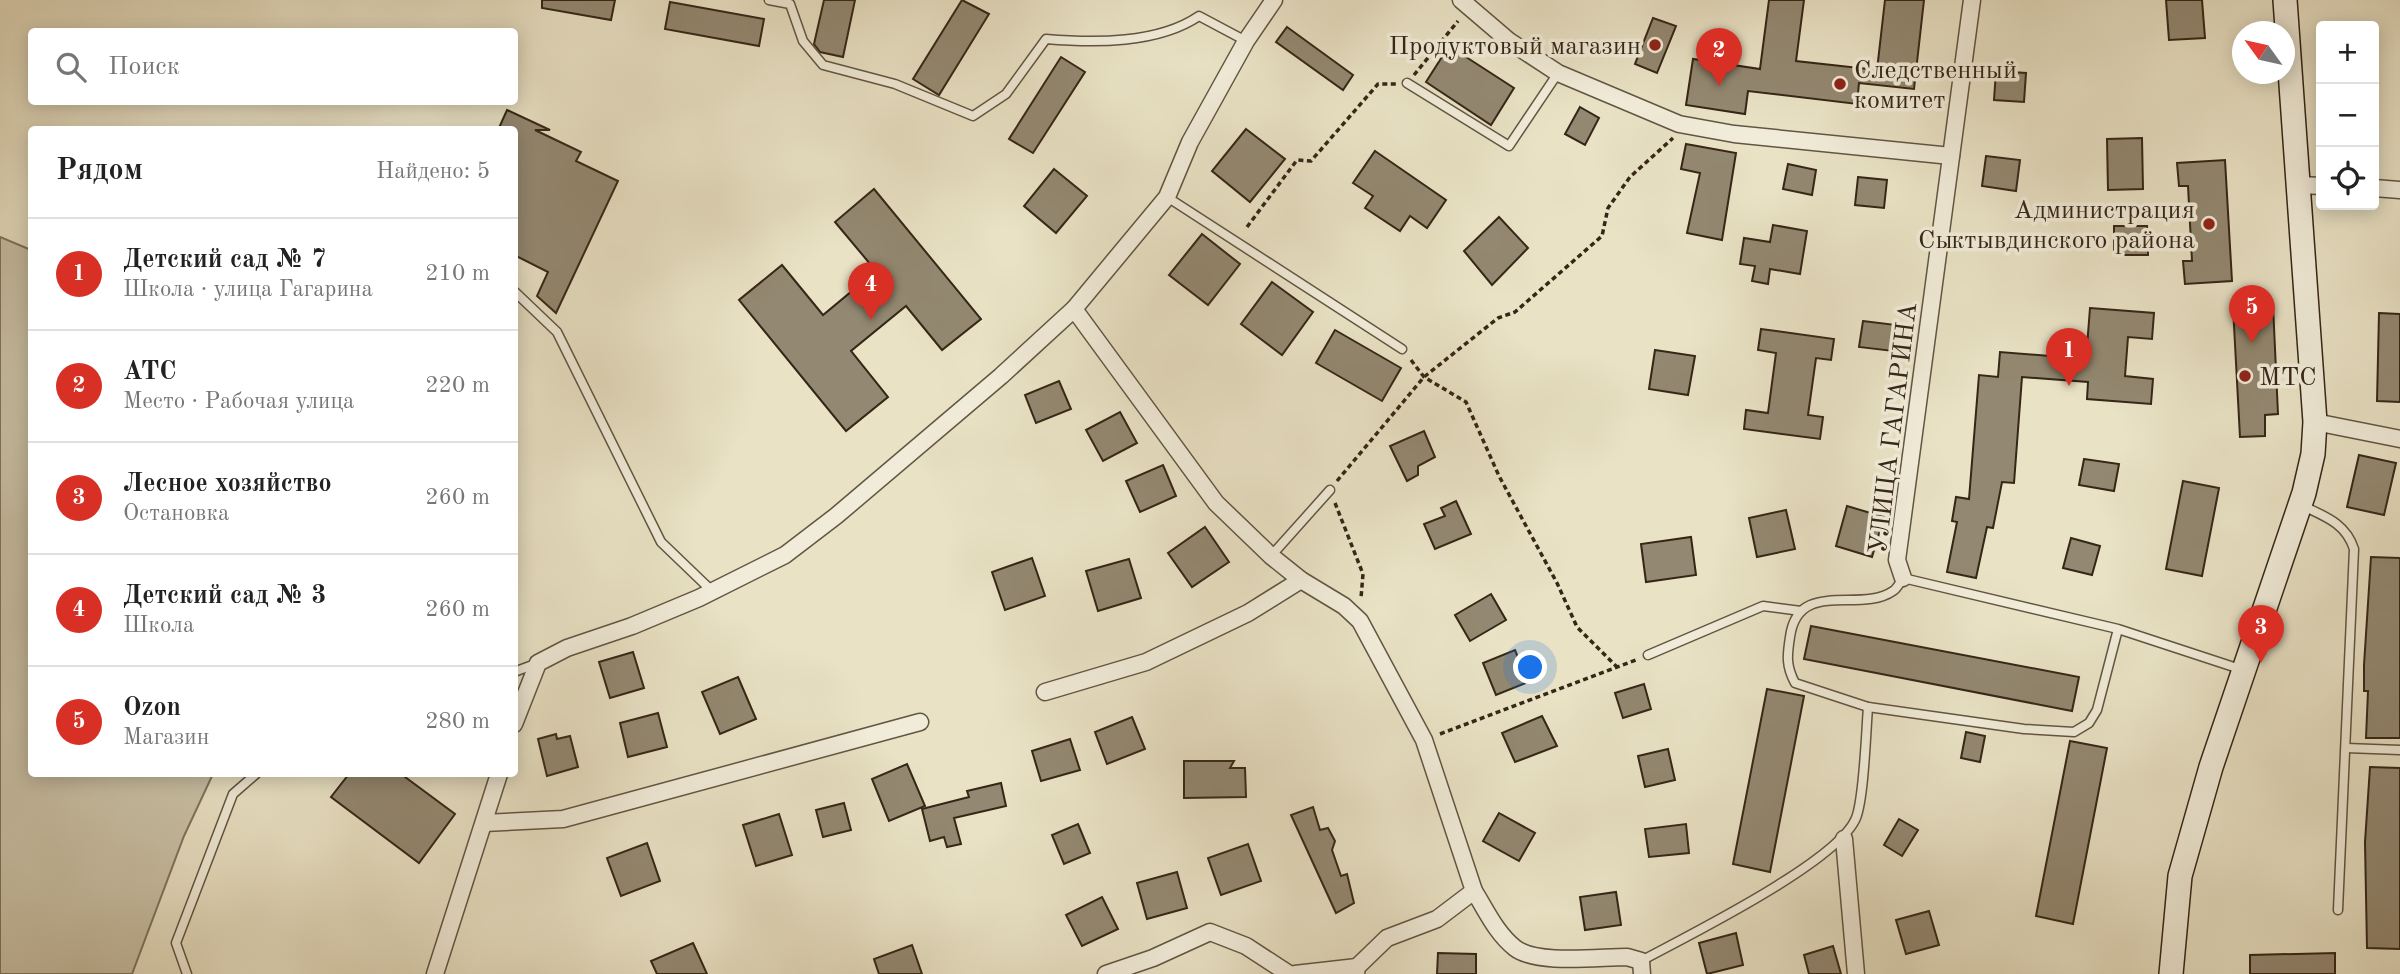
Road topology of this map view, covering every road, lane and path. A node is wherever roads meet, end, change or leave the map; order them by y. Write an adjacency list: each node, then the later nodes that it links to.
1 (769, 0): 6 (lane)
2 (1274, 0): 6 (street)
3 (1972, 0): 10 (street, УЛИЦА ГАГАРИНА)
4 (2285, 0): 11 (main road)
5 (1465, 4): 7 (street); 8 (path)
6 (1246, 41): 14 (street)
7 (1558, 73): 8 (lane); 9 (street)
8 (1408, 83): 15 (path)
9 (1679, 124): 10 (street); 19 (path)
10 (1951, 156): 25 (street, УЛИЦА ГАГАРИНА)
11 (2311, 185): 20 (main road)
12 (2379, 188): 13 (street)
13 (2400, 190)
14 (1167, 197): 17 (street); 18 (lane)
15 (1247, 227)
16 (518, 295): 27 (lane)
17 (1074, 309): 24 (street); 27 (street)
18 (1402, 349): 19 (path)
19 (1424, 377): 22 (path); 33 (path)
20 (2315, 422): 21 (street); 23 (main road)
21 (2400, 439)
22 (1330, 490): 24 (lane); 29 (path)
23 (2300, 504): 35 (main road); 41 (lane)
24 (1271, 555): 26 (street)
25 (1903, 578): 28 (lane, УЛИЦА ГАГАРИНА); 30 (lane)
26 (1301, 580): 29 (street); 36 (street)
27 (712, 592): 32 (street)
28 (1801, 611): 31 (lane); 37 (lane)
29 (1360, 621): 40 (street)
30 (2119, 629): 35 (lane); 37 (lane)
31 (1648, 655): 33 (path)
32 (537, 663): 34 (lane); 38 (street)
33 (1617, 667): 40 (path)
34 (518, 670)
35 (2243, 670): 57 (main road)
36 (1045, 692)
37 (1868, 707): 46 (lane)
38 (518, 713)
39 (920, 722): 45 (street)
40 (1424, 740): 47 (street)
41 (2346, 748): 42 (lane); 48 (lane)
42 (2400, 750)
43 (253, 777): 51 (lane)
44 (498, 777): 45 (street)
45 (484, 823): 52 (street)
46 (1844, 838): 49 (lane); 56 (street)
47 (1474, 891): 49 (street); 50 (street)
48 (2339, 910)
49 (1642, 968)
50 (1357, 971): 55 (street)
51 (187, 974)
52 (435, 974)
53 (1106, 974): 54 (street)
54 (1289, 974)
55 (1295, 974)
56 (1856, 974)
57 (2171, 974)

